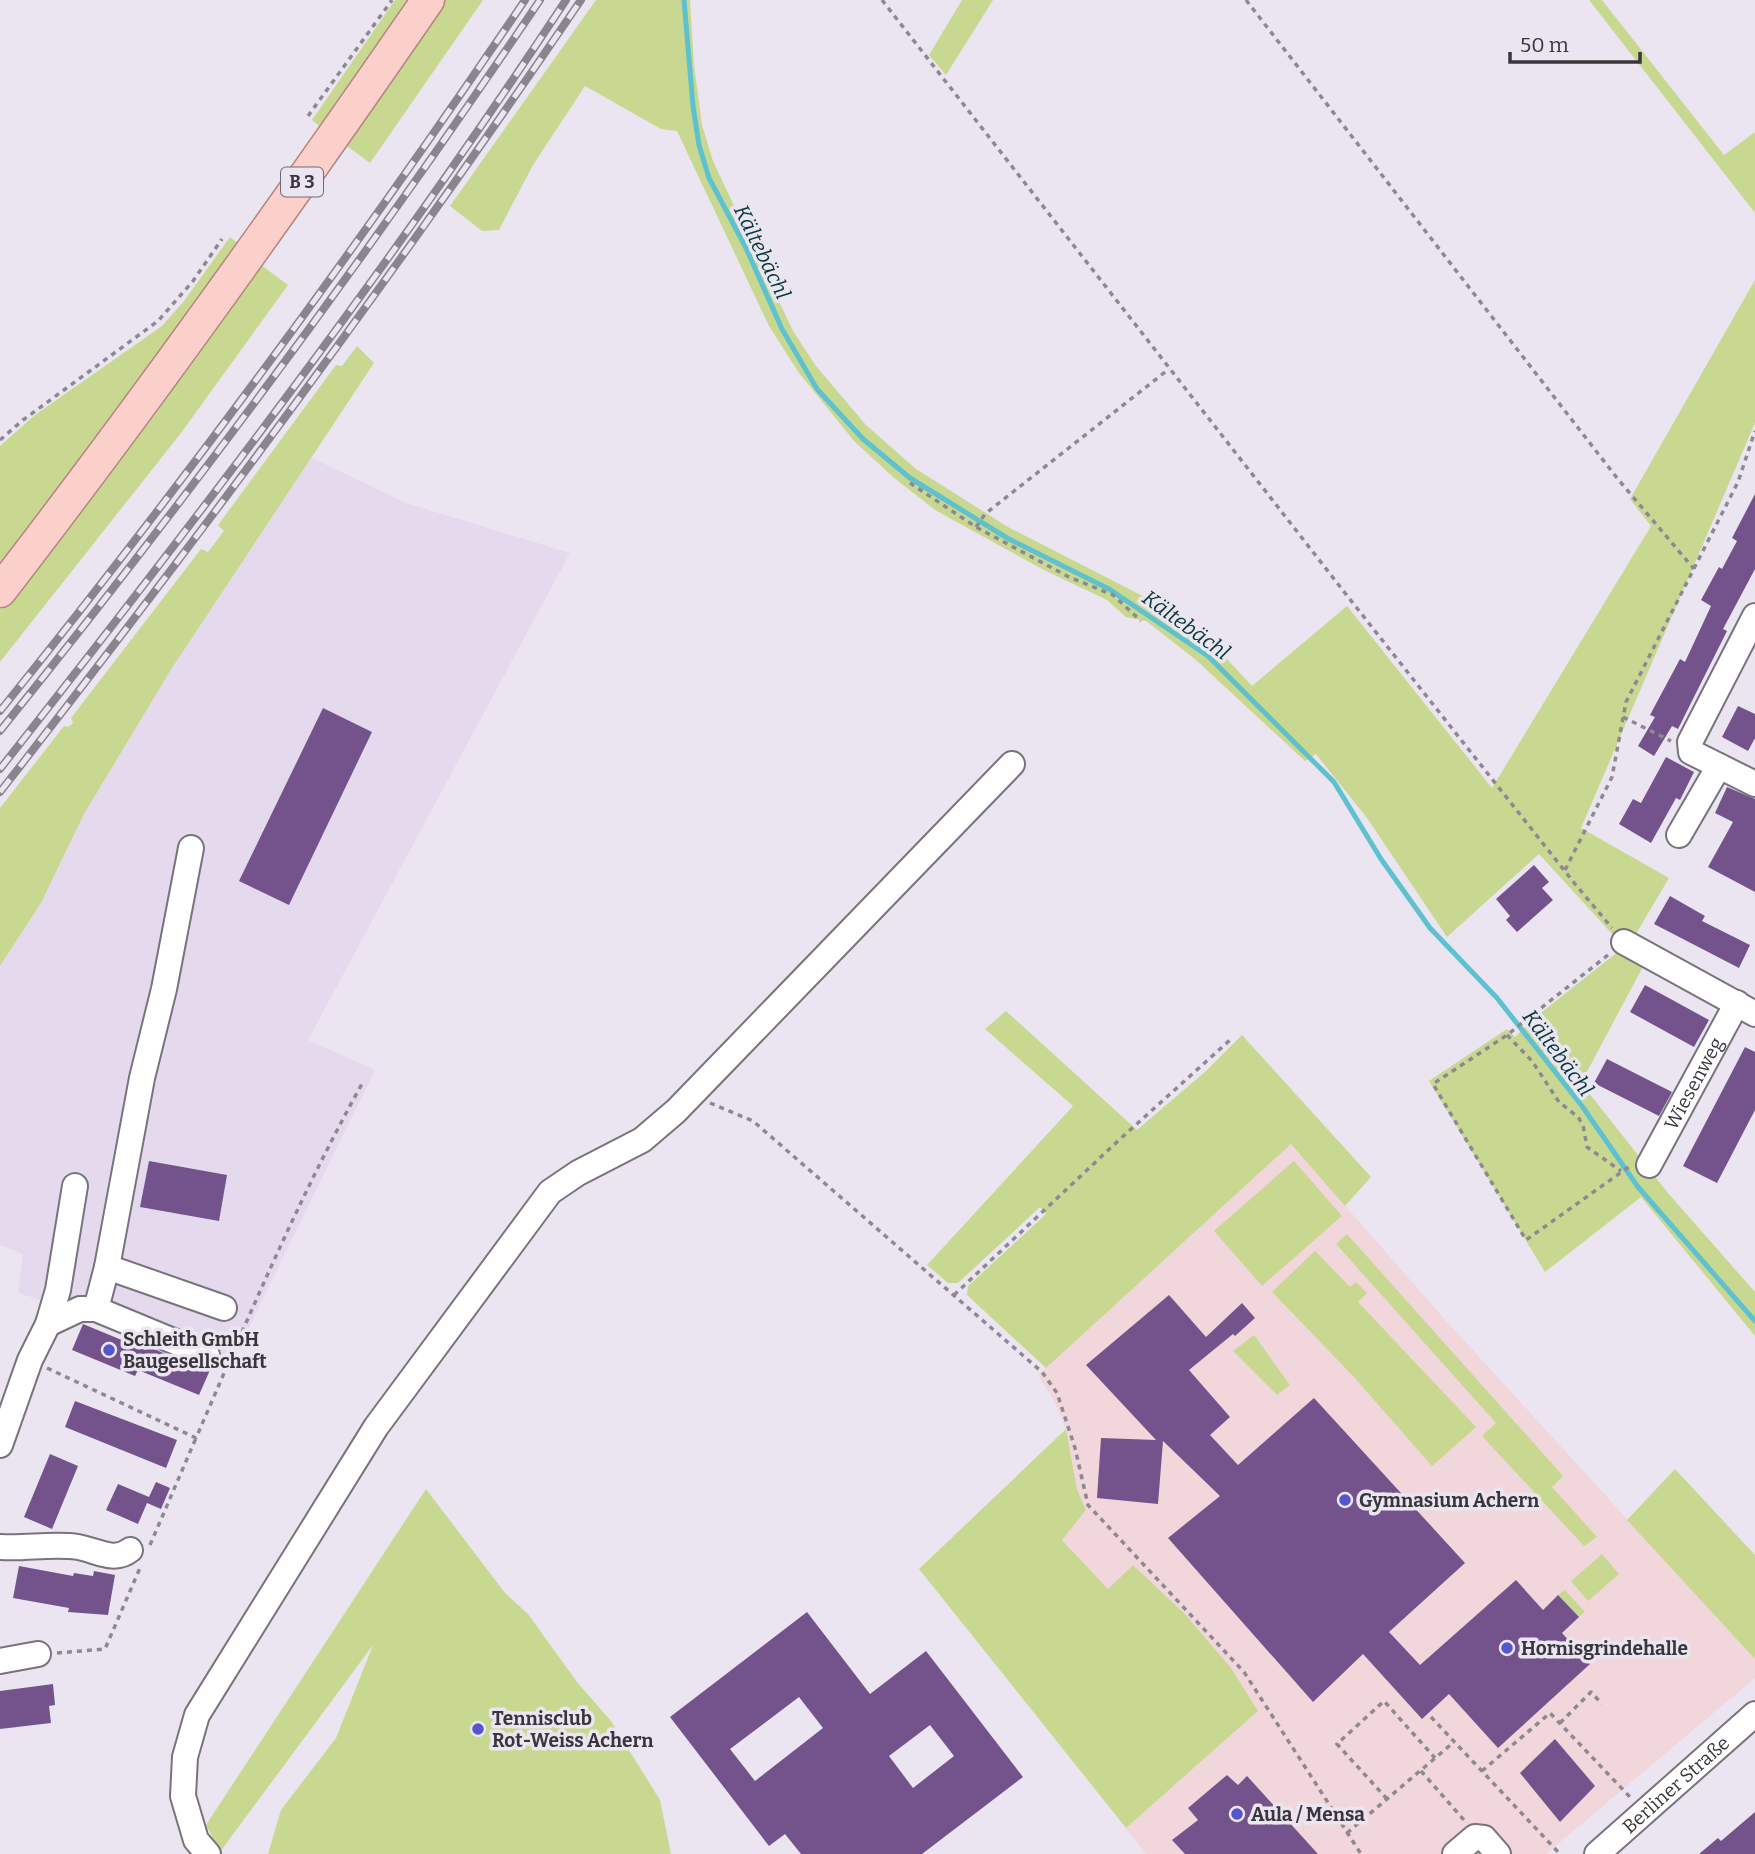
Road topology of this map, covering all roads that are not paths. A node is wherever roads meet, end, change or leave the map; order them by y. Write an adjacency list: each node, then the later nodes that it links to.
1 (428, 0): 2 (main road, B 3)
2 (0, 591)
3 (1755, 618): 5 (street)
4 (1012, 764): 24 (street)
5 (1719, 766): 6 (street); 7 (street)
6 (1755, 785)
7 (1679, 835)
8 (191, 848): 13 (street)
9 (1624, 942): 10 (street)
10 (1746, 1009): 11 (street, Wiesenweg)
11 (1649, 1165)
12 (75, 1186): 16 (street)
13 (107, 1267): 14 (street); 15 (street)
14 (225, 1308)
15 (96, 1309): 16 (street); 17 (street)
16 (48, 1324): 18 (street)
17 (207, 1355)
18 (0, 1445)
19 (0, 1547): 20 (street)
20 (130, 1550)
21 (38, 1654): 22 (street)
22 (0, 1661)
23 (1755, 1714): 27 (street, Berliner Straße)
24 (196, 1849)
25 (1455, 1854): 26 (street)
26 (1498, 1854)
27 (1597, 1854)

